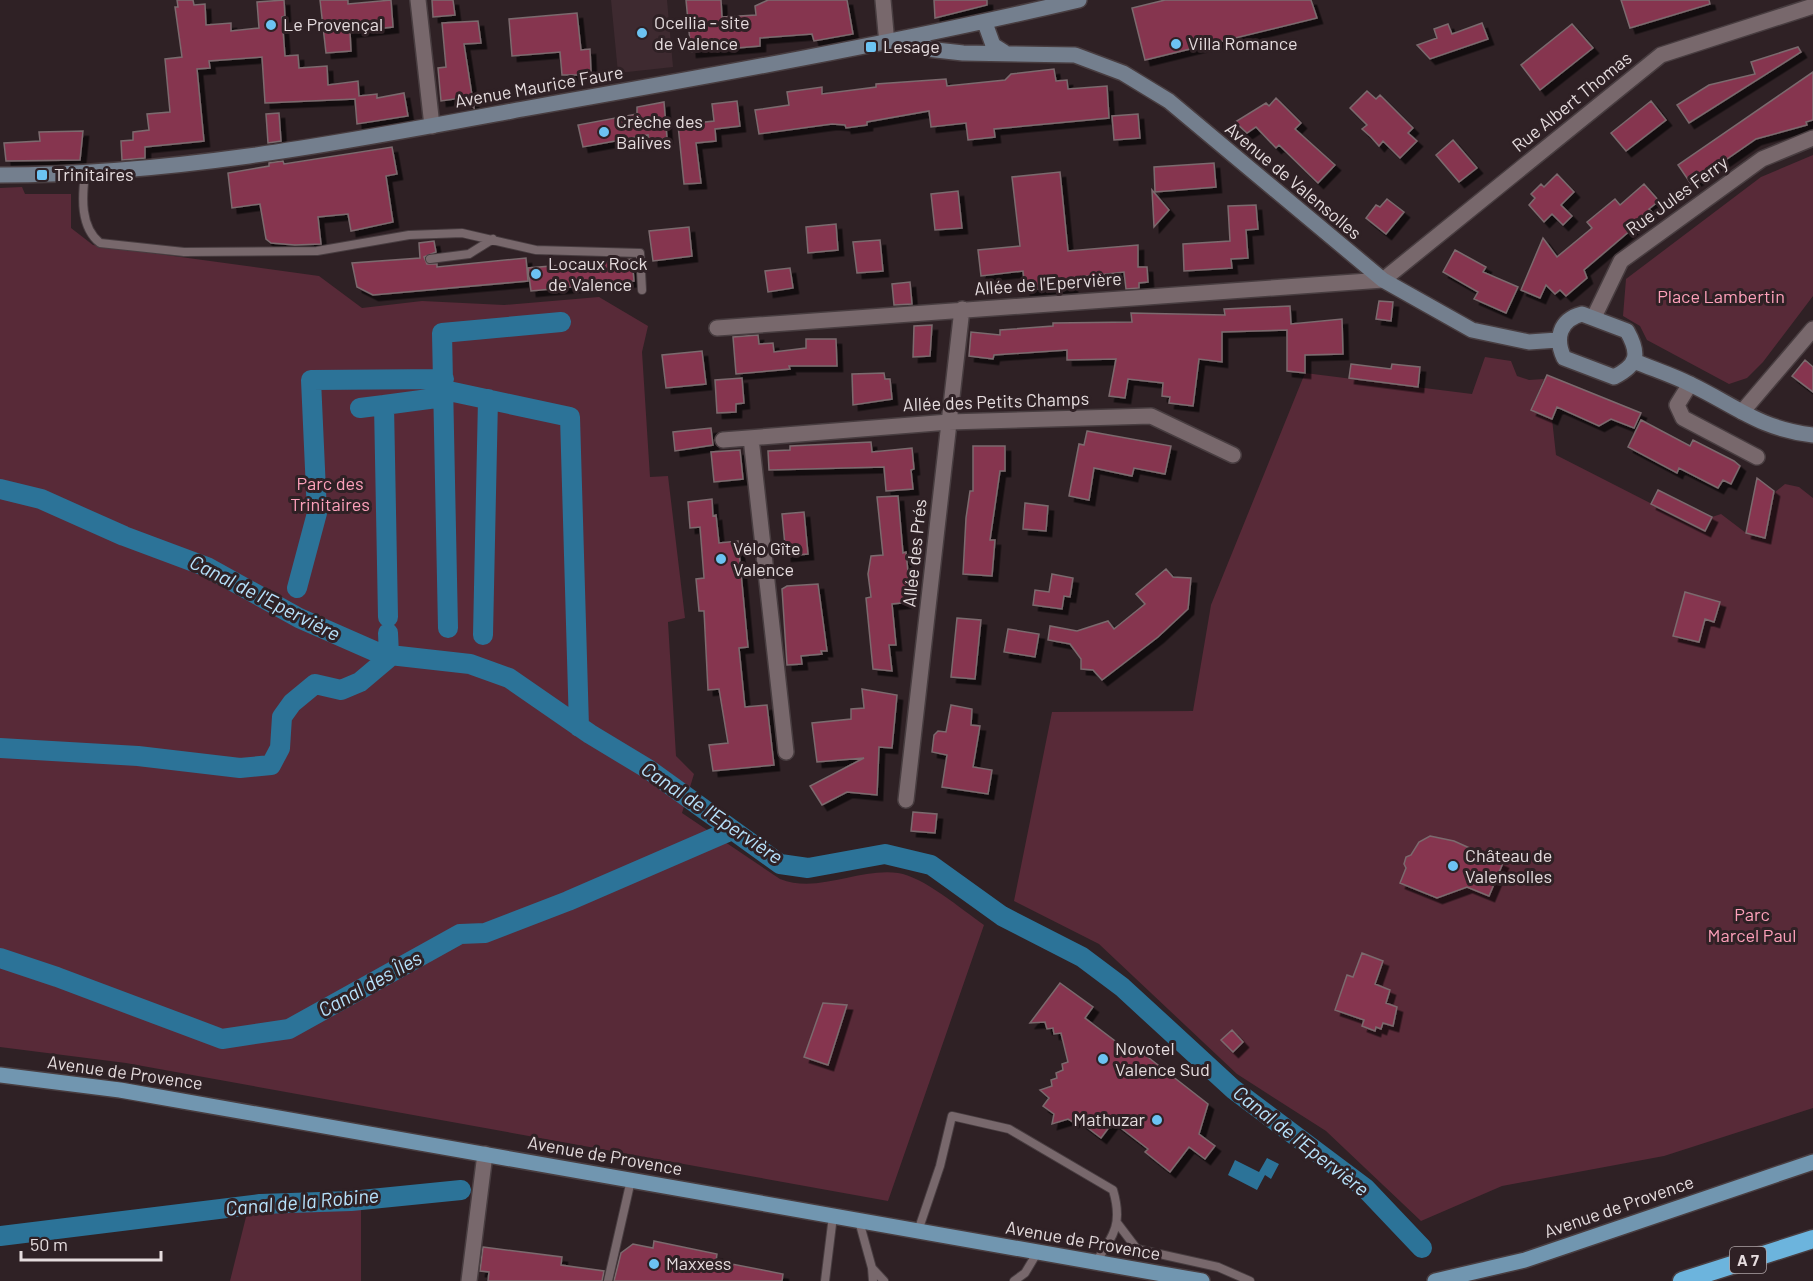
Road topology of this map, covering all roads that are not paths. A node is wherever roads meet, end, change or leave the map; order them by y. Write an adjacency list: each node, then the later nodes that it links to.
1 (418, 0): 9 (street)
2 (883, 0): 7 (street)
3 (1079, 0): 5 (street, Avenue Maurice Faure)
4 (1813, 6): 15 (street, Rue Albert Thomas)
5 (985, 23): 6 (street, Avenue Maurice Faure); 8 (street)
6 (919, 37): 7 (street, Avenue Maurice Faure); 8 (street, Avenue de Valensolles)
7 (887, 44): 9 (street, Avenue Maurice Faure)
8 (1004, 52): 15 (street, Avenue de Valensolles)
9 (432, 126): 11 (street, Avenue Maurice Faure)
10 (1813, 138): 18 (street, Rue Jules Ferry)
11 (85, 174): 12 (street, Avenue Maurice Faure); 13 (lane)
12 (0, 175)
13 (493, 239): 14 (lane); 16 (lane)
14 (430, 259)
15 (1383, 280): 17 (street, Allée de l'Epervière); 21 (street, Avenue de Valensolles)
16 (642, 290)
17 (962, 309): 19 (street, Allée de l'Epervière); 25 (street, Allée des Prés)
18 (1594, 317): 21 (street); 22 (street)
19 (717, 328)
20 (1813, 329): 24 (street)
21 (1558, 340): 22 (street)
22 (1634, 361): 23 (street)
23 (1690, 384): 24 (street); 30 (street)
24 (1742, 412): 26 (street)
25 (949, 422): 27 (street, Allée des Petits Champs); 29 (street, Allée des Petits Champs); 32 (street, Allée des Prés)
26 (1813, 435)
27 (751, 438): 28 (street, Allée des Petits Champs); 31 (street)
28 (723, 440)
29 (1233, 455)
30 (1757, 457)
31 (786, 752)
32 (906, 800)
33 (0, 1076): 34 (main road, Avenue de Provence)
34 (485, 1154): 36 (main road, Avenue de Provence); 45 (street)
35 (1813, 1162): 53 (main road, Avenue de Provence)
36 (631, 1180): 37 (main road, Avenue de Provence); 46 (lane)
37 (833, 1216): 38 (main road, Avenue de Provence); 47 (lane)
38 (859, 1221): 40 (main road, Avenue de Provence); 44 (lane)
39 (1118, 1224): 40 (lane); 43 (lane); 52 (lane)
40 (918, 1231): 42 (main road, Avenue de Provence)
41 (1813, 1239): 54 (highway, A 7)
42 (1037, 1253): 43 (main road, Avenue de Provence); 50 (lane)
43 (1095, 1263): 51 (main road, Avenue de Provence)
44 (872, 1268): 48 (lane); 49 (lane)
45 (469, 1281)
46 (608, 1281)
47 (825, 1281)
48 (873, 1281)
49 (884, 1281)
50 (1014, 1281)
51 (1202, 1281)
52 (1250, 1281)
53 (1435, 1281)
54 (1682, 1281)

